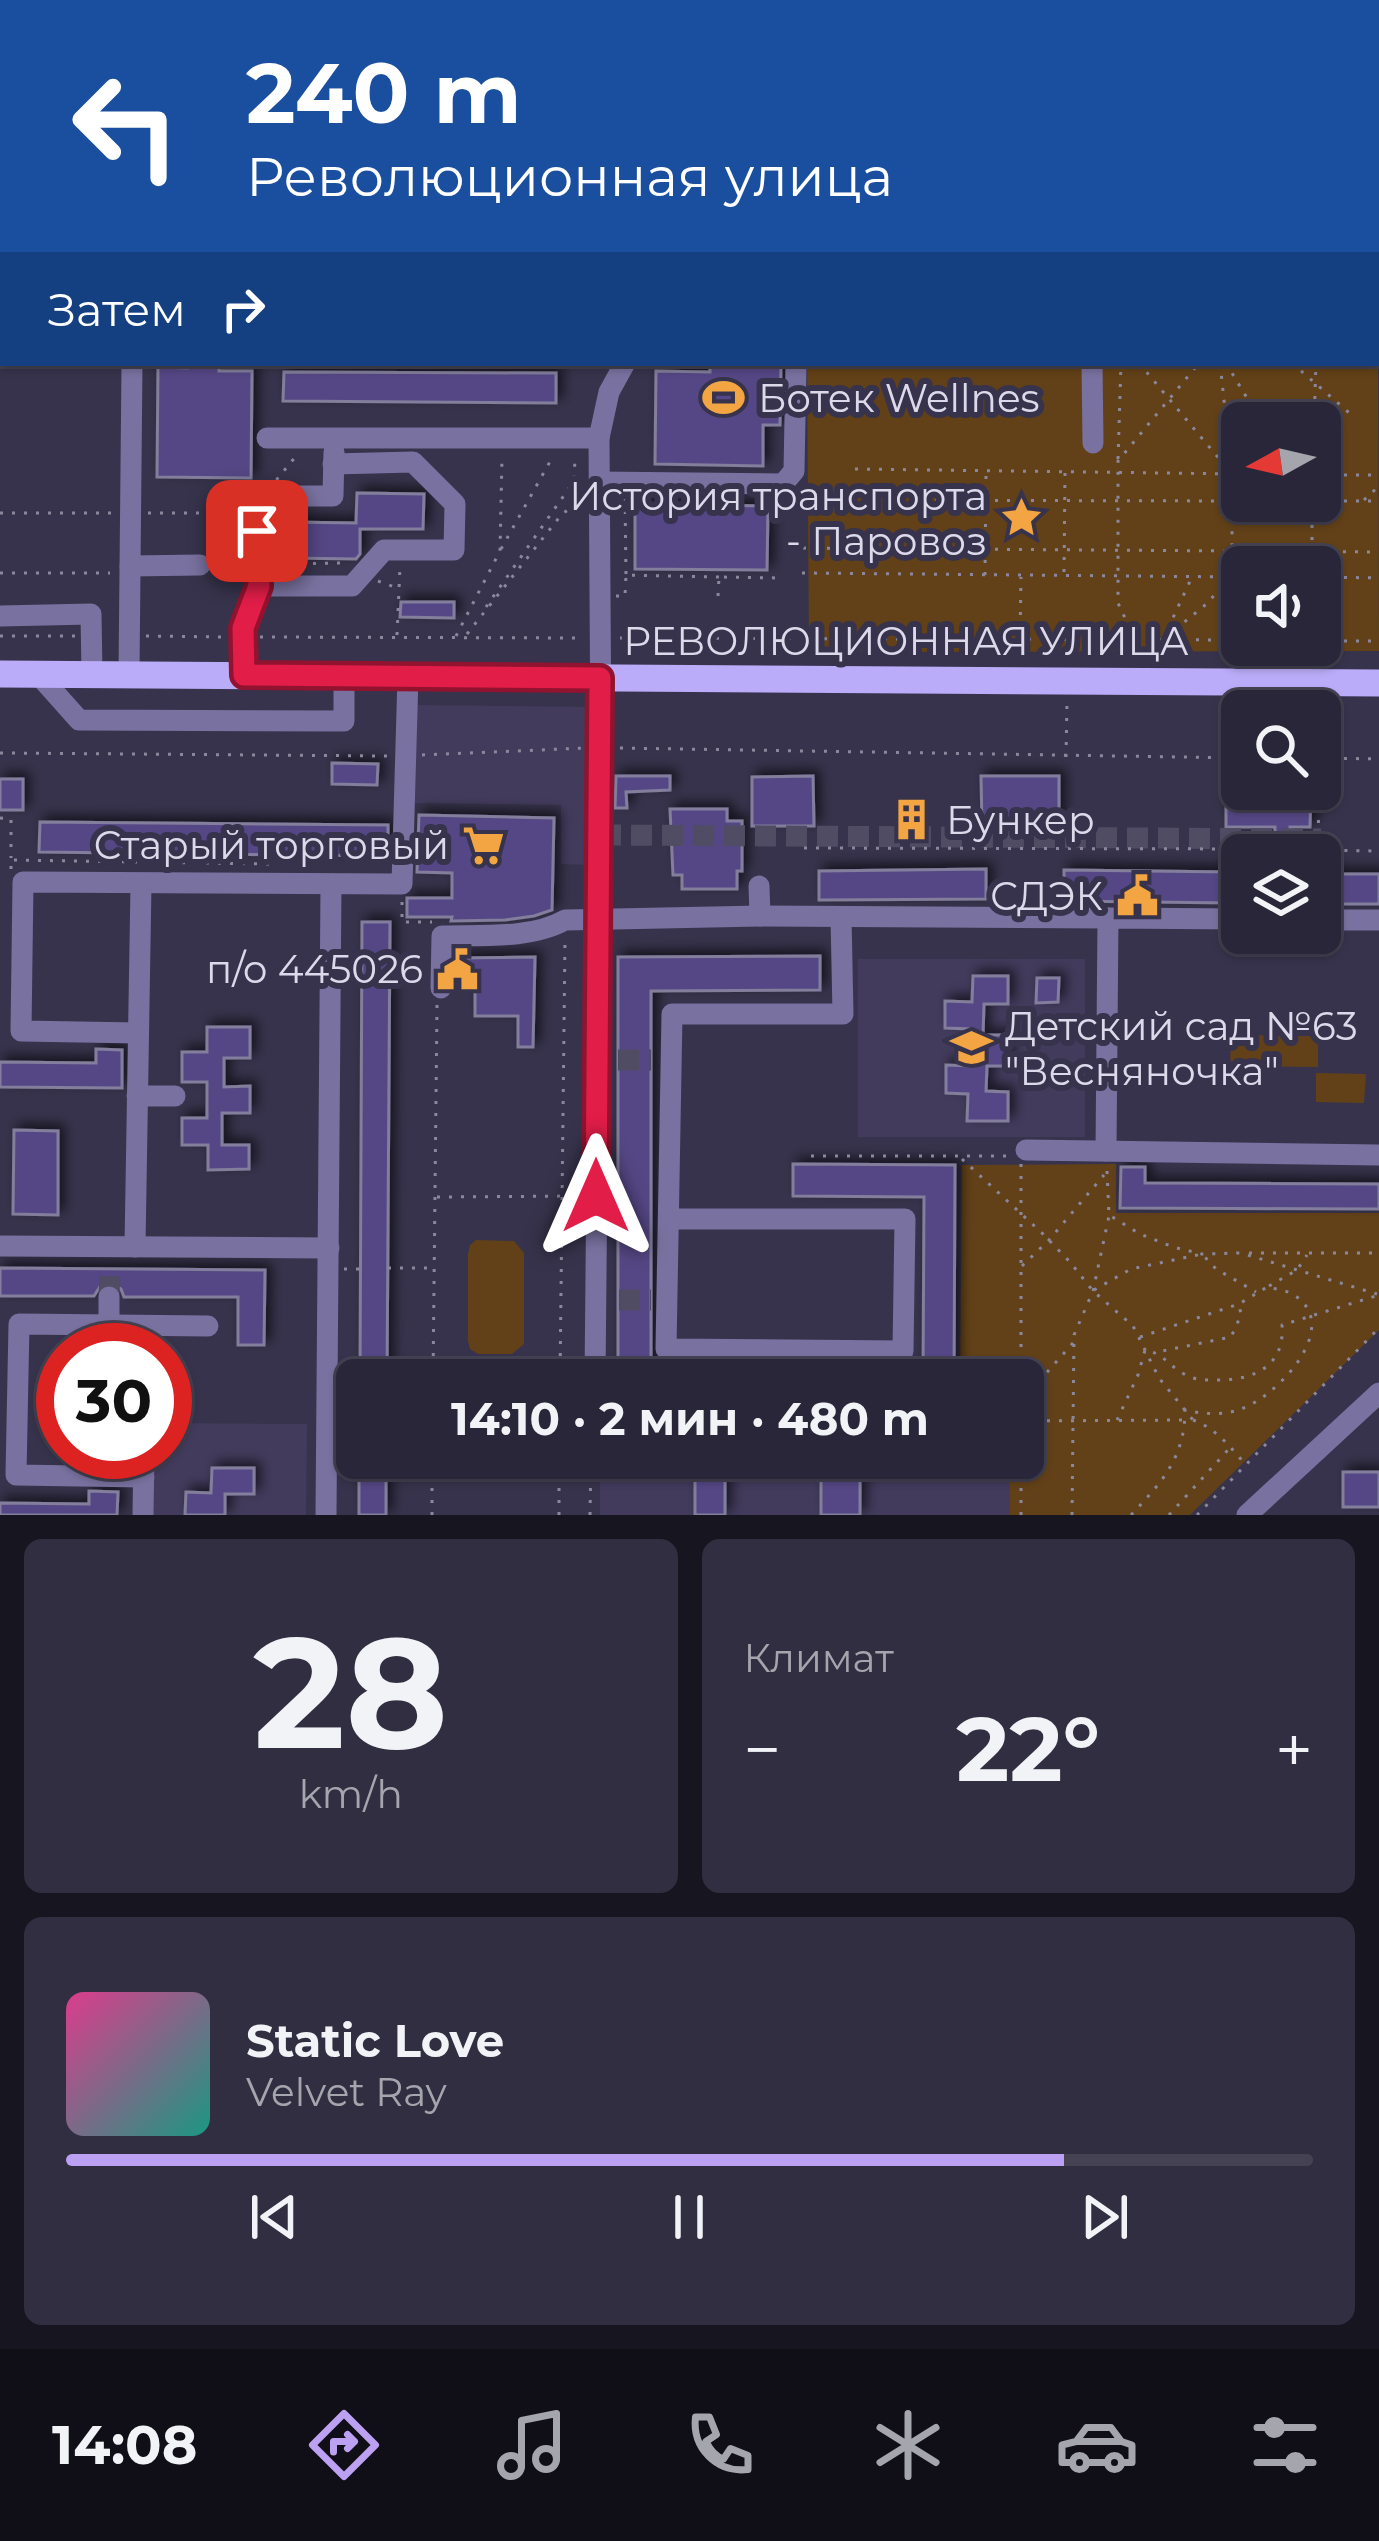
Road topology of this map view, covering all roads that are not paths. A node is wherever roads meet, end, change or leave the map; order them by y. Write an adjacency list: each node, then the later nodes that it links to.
1 (132, 366): 12 (street)
2 (623, 366): 7 (street)
3 (796, 366): 10 (street)
4 (1092, 366): 8 (street)
5 (267, 438): 6 (street)
6 (323, 438): 7 (street); 9 (street)
7 (579, 438): 10 (street)
8 (1093, 443)
9 (333, 464): 13 (street); 13 (street)
10 (599, 486): 22 (street)
11 (200, 565): 12 (street)
12 (130, 569): 18 (street)
13 (259, 575): 19 (street)
14 (0, 616): 17 (street)
15 (0, 674): 16 (main road, РЕВОЛЮЦИОННАЯ УЛИЦА)
16 (38, 674): 17 (main road, РЕВОЛЮЦИОННАЯ УЛИЦА); 20 (street)
17 (92, 674): 18 (main road, РЕВОЛЮЦИОННАЯ УЛИЦА)
18 (129, 674): 19 (main road, РЕВОЛЮЦИОННАЯ УЛИЦА)
19 (244, 675): 20 (main road, РЕВОЛЮЦИОННАЯ УЛИЦА)
20 (344, 676): 21 (main road, РЕВОЛЮЦИОННАЯ УЛИЦА)
21 (408, 676): 22 (main road, РЕВОЛЮЦИОННАЯ УЛИЦА); 25 (street)
22 (600, 678): 23 (main road, РЕВОЛЮЦИОННАЯ УЛИЦА); 30 (street)
23 (1379, 682)
24 (141, 884): 25 (street); 35 (street); 35 (street)
25 (331, 884): 44 (street)
26 (759, 886): 27 (street)
27 (760, 916): 28 (street); 30 (street)
28 (842, 916): 29 (street); 41 (street)
29 (1108, 918): 31 (street); 39 (street)
30 (600, 919): 34 (street); 50 (street)
31 (1221, 919)
32 (1341, 920): 33 (street)
33 (1379, 920)
34 (439, 988)
35 (138, 1034): 36 (street)
36 (137, 1096): 37 (street); 43 (street)
37 (175, 1096)
38 (1026, 1150): 39 (street)
39 (1106, 1151): 40 (street)
40 (1379, 1155)
41 (669, 1219): 41 (street)
42 (0, 1246): 43 (street)
43 (135, 1247): 44 (street)
44 (328, 1248): 55 (street)
45 (110, 1297): 46 (street)
46 (110, 1323)
47 (36, 1324): 52 (street)
48 (192, 1326): 49 (street)
49 (208, 1326)
50 (599, 1359)
51 (1379, 1393): 56 (street)
52 (36, 1475)
53 (144, 1479): 54 (street)
54 (143, 1515)
55 (326, 1515)
56 (1247, 1515)

